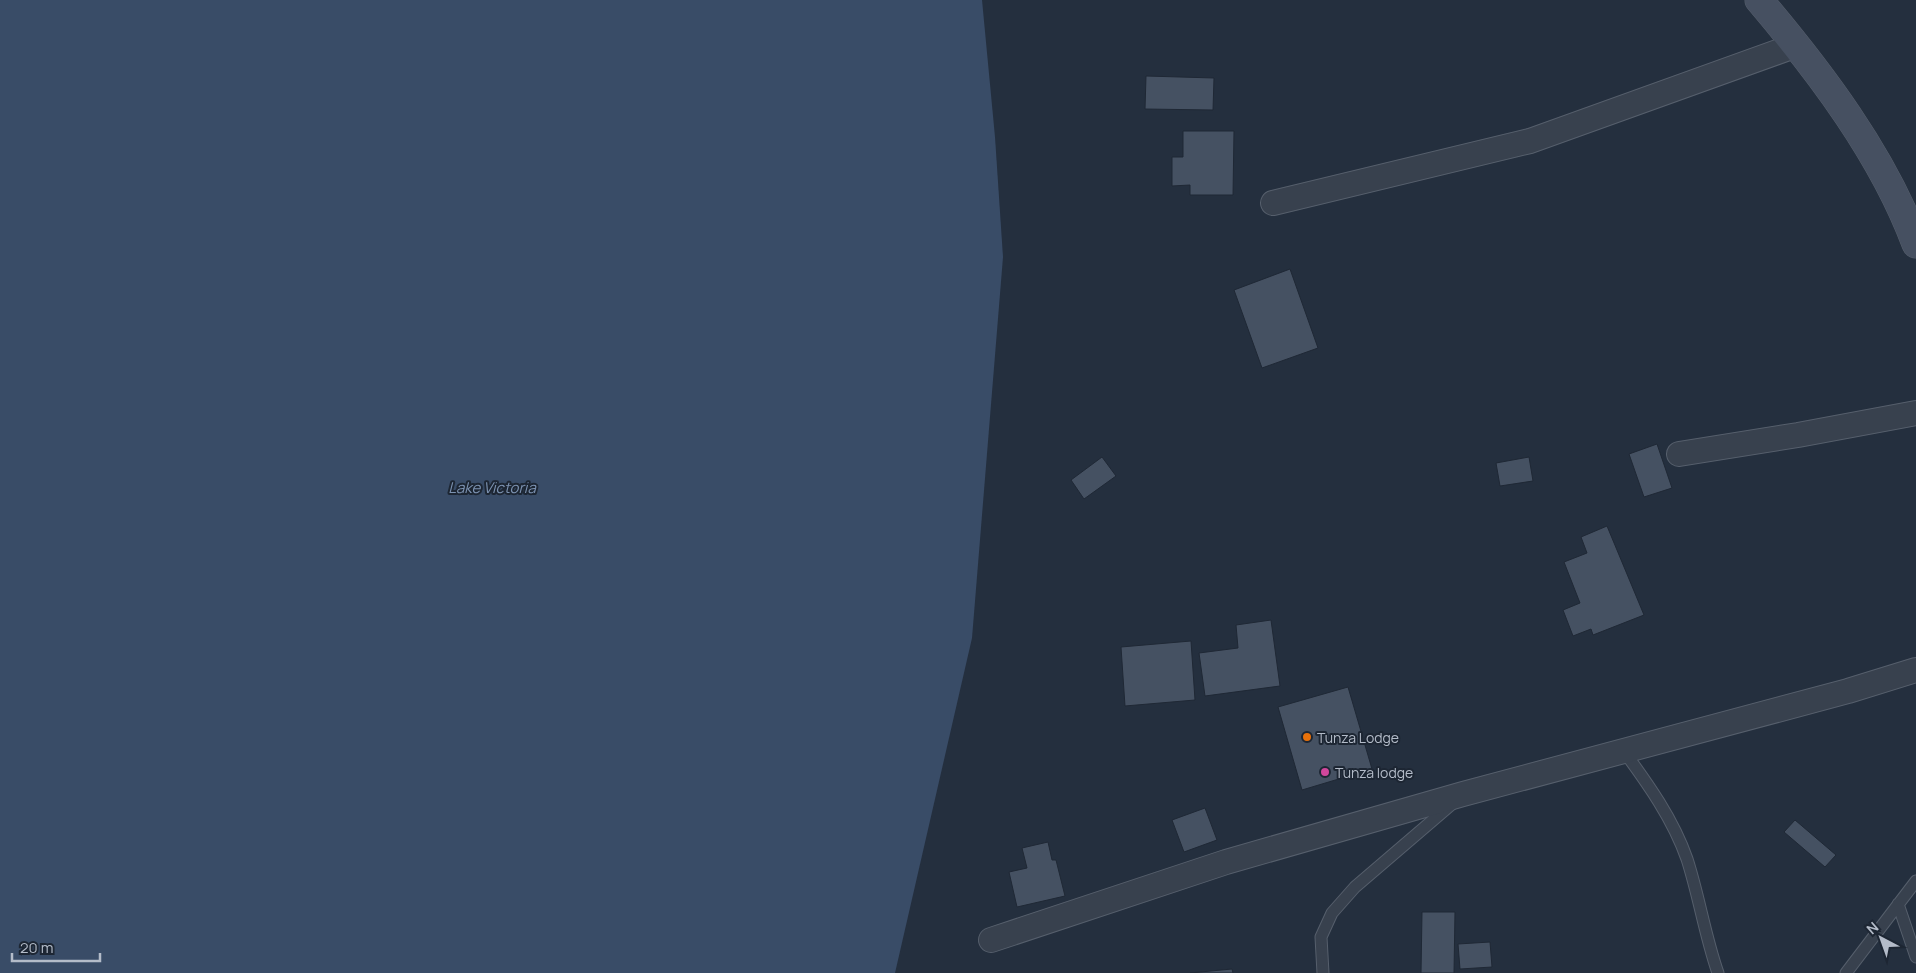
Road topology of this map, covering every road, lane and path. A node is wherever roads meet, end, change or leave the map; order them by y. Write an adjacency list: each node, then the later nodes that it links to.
1 (1759, 0): 2 (street)
2 (1797, 45): 3 (street); 4 (street)
3 (1273, 203)
4 (1910, 207): 5 (street)
5 (1916, 244)
6 (1916, 413): 7 (street)
7 (1679, 454)
8 (1916, 670): 9 (street)
9 (1623, 750): 10 (street); 16 (lane)
10 (1463, 794): 13 (street); 15 (lane)
11 (1916, 881): 12 (lane)
12 (1898, 904): 14 (lane); 17 (lane)
13 (991, 940)
14 (1916, 957)
15 (1323, 973)
16 (1718, 973)
17 (1846, 973)

